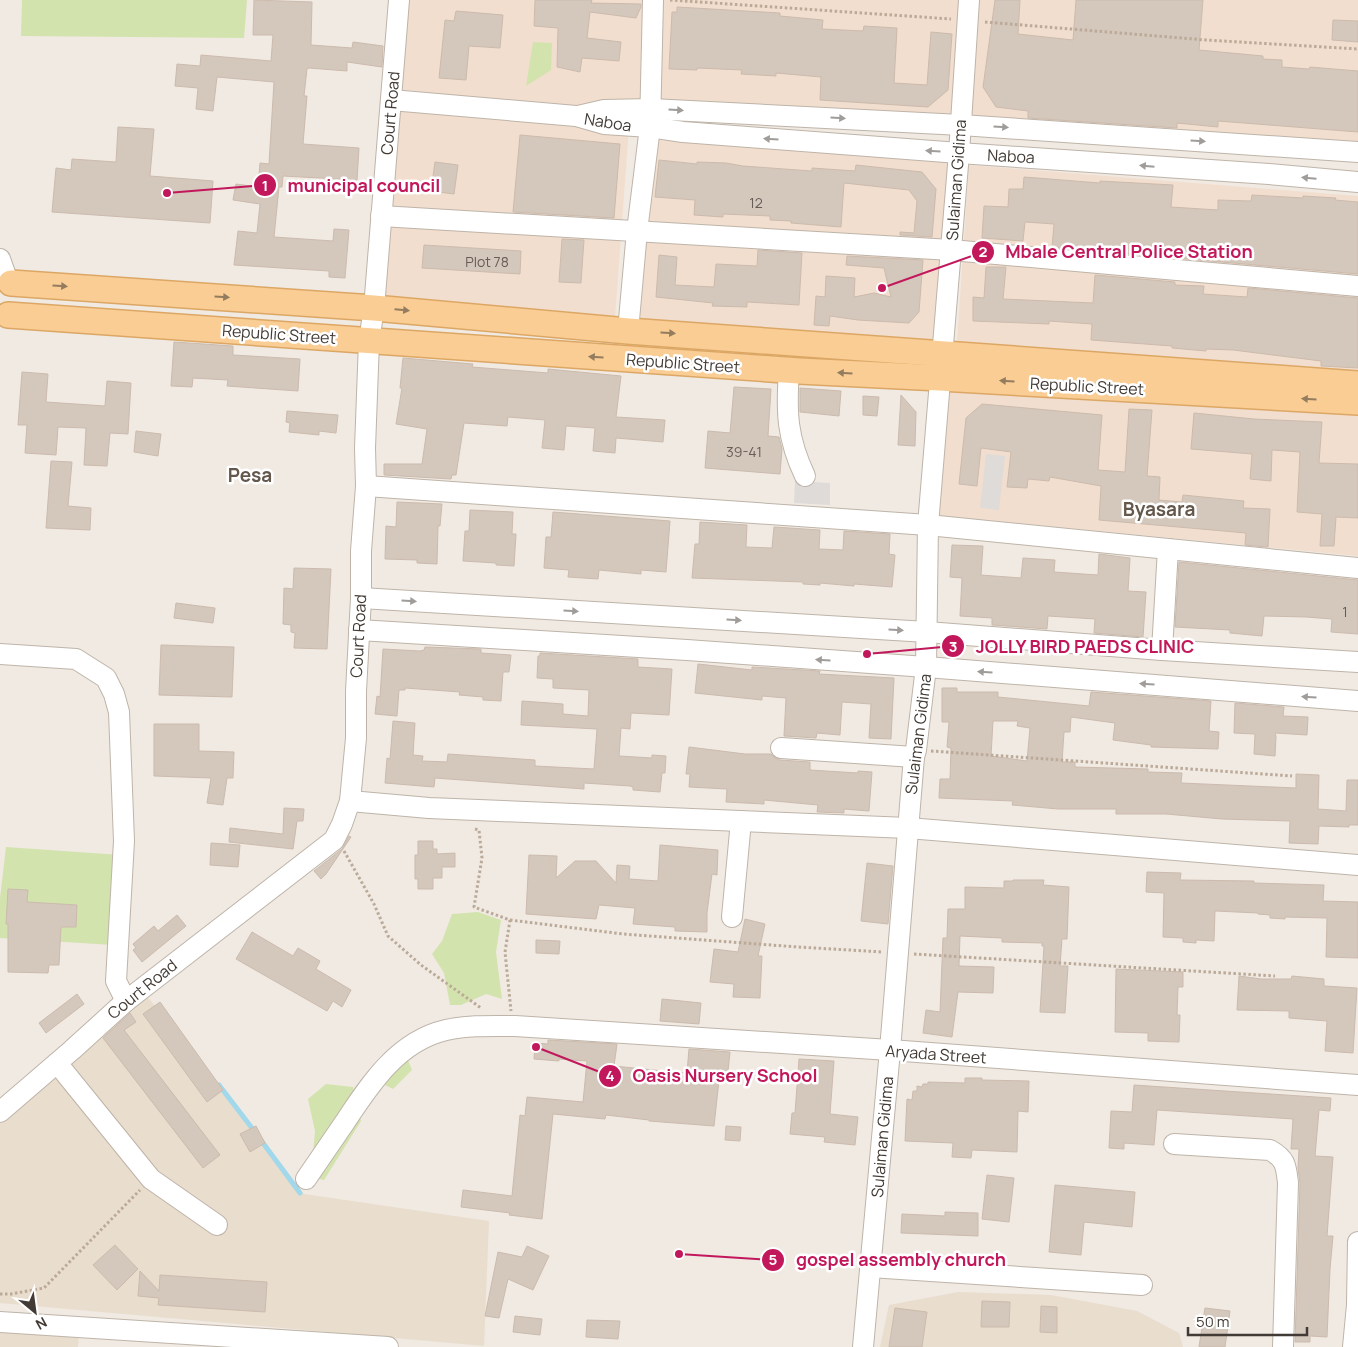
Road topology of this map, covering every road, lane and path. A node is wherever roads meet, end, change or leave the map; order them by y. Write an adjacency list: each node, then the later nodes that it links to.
1 (399, 0): 7 (street, Court Road)
2 (653, 0): 8 (street)
3 (666, 0): 5 (path)
4 (969, 0): 5 (street, Sulaiman Gidima)
5 (967, 20): 6 (path); 9 (street, Sulaiman Gidima)
6 (1358, 49)
7 (391, 100): 8 (street, Naboa); 13 (street, Court Road)
8 (650, 118): 9 (street, Naboa, one-way to 9); 11 (street, Naboa, one-way to 8); 14 (street)
9 (960, 125): 10 (street, Naboa, one-way to 10); 11 (street, Sulaiman Gidima)
10 (1358, 152)
11 (959, 153): 12 (street, Naboa, one-way to 11); 15 (street, Sulaiman Gidima)
12 (1358, 182)
13 (381, 216): 14 (street); 18 (street, Court Road)
14 (637, 231): 15 (street); 20 (street)
15 (951, 250): 17 (street); 22 (street, Sulaiman Gidima)
16 (4, 273): 18 (main road, Republic Street, one-way to 18); 19 (main road)
17 (1358, 286)
18 (374, 308): 20 (main road, Republic Street, one-way to 20); 21 (street, Court Road)
19 (4, 318): 21 (main road, Republic Street)
20 (628, 331): 22 (main road, Republic Street, one-way to 22)
21 (369, 341): 23 (main road, Republic Street, one-way to 21); 27 (street, Court Road)
22 (941, 366): 23 (main road, Republic Street, one-way to 23); 24 (main road, Republic Street); 25 (main road, Republic Street, one-way to 22); 28 (street, Sulaiman Gidima)
23 (789, 370): 26 (street)
24 (1358, 384)
25 (1358, 402)
26 (805, 476)
27 (366, 486): 28 (street); 31 (street, Court Road)
28 (928, 525): 29 (street); 33 (street, Sulaiman Gidima)
29 (1168, 549): 30 (street); 34 (street)
30 (1358, 568)
31 (361, 598): 32 (street, Court Road); 33 (street, one-way to 33)
32 (359, 630): 37 (street, one-way to 32); 42 (street, Court Road)
33 (927, 632): 34 (street); 37 (street, Sulaiman Gidima)
34 (1162, 650): 36 (street)
35 (0, 654): 49 (street)
36 (1358, 662)
37 (926, 667): 38 (street, one-way to 37); 40 (street, Sulaiman Gidima)
38 (1358, 701)
39 (781, 748): 40 (street)
40 (915, 754): 41 (path); 45 (street, Sulaiman Gidima)
41 (1292, 776)
42 (350, 801): 43 (street); 46 (street, Court Road)
43 (741, 821): 45 (street); 48 (street)
44 (470, 826): 50 (path)
45 (908, 828): 47 (street); 51 (street, Sulaiman Gidima)
46 (334, 840): 49 (street, Court Road); 50 (path)
47 (1358, 865)
48 (732, 918)
49 (126, 1001): 52 (street, Court Road)
50 (507, 1026): 51 (street, Aryada Street); 57 (street, Aryada Street)
51 (890, 1050): 53 (street, Aryada Street); 60 (street, Sulaiman Gidima)
52 (57, 1064): 54 (street, Court Road); 56 (street)
53 (1358, 1085)
54 (0, 1112)
55 (1174, 1144): 67 (street)
56 (151, 1179): 58 (street); 62 (path)
57 (306, 1179)
58 (217, 1225)
59 (1358, 1242): 63 (street)
60 (870, 1267): 61 (street); 66 (street, Sulaiman Gidima)
61 (1142, 1285)
62 (0, 1294)
63 (1357, 1305): 68 (street)
64 (0, 1322): 65 (street)
65 (388, 1347)
66 (862, 1347)
67 (1283, 1347)
68 (1353, 1347)

